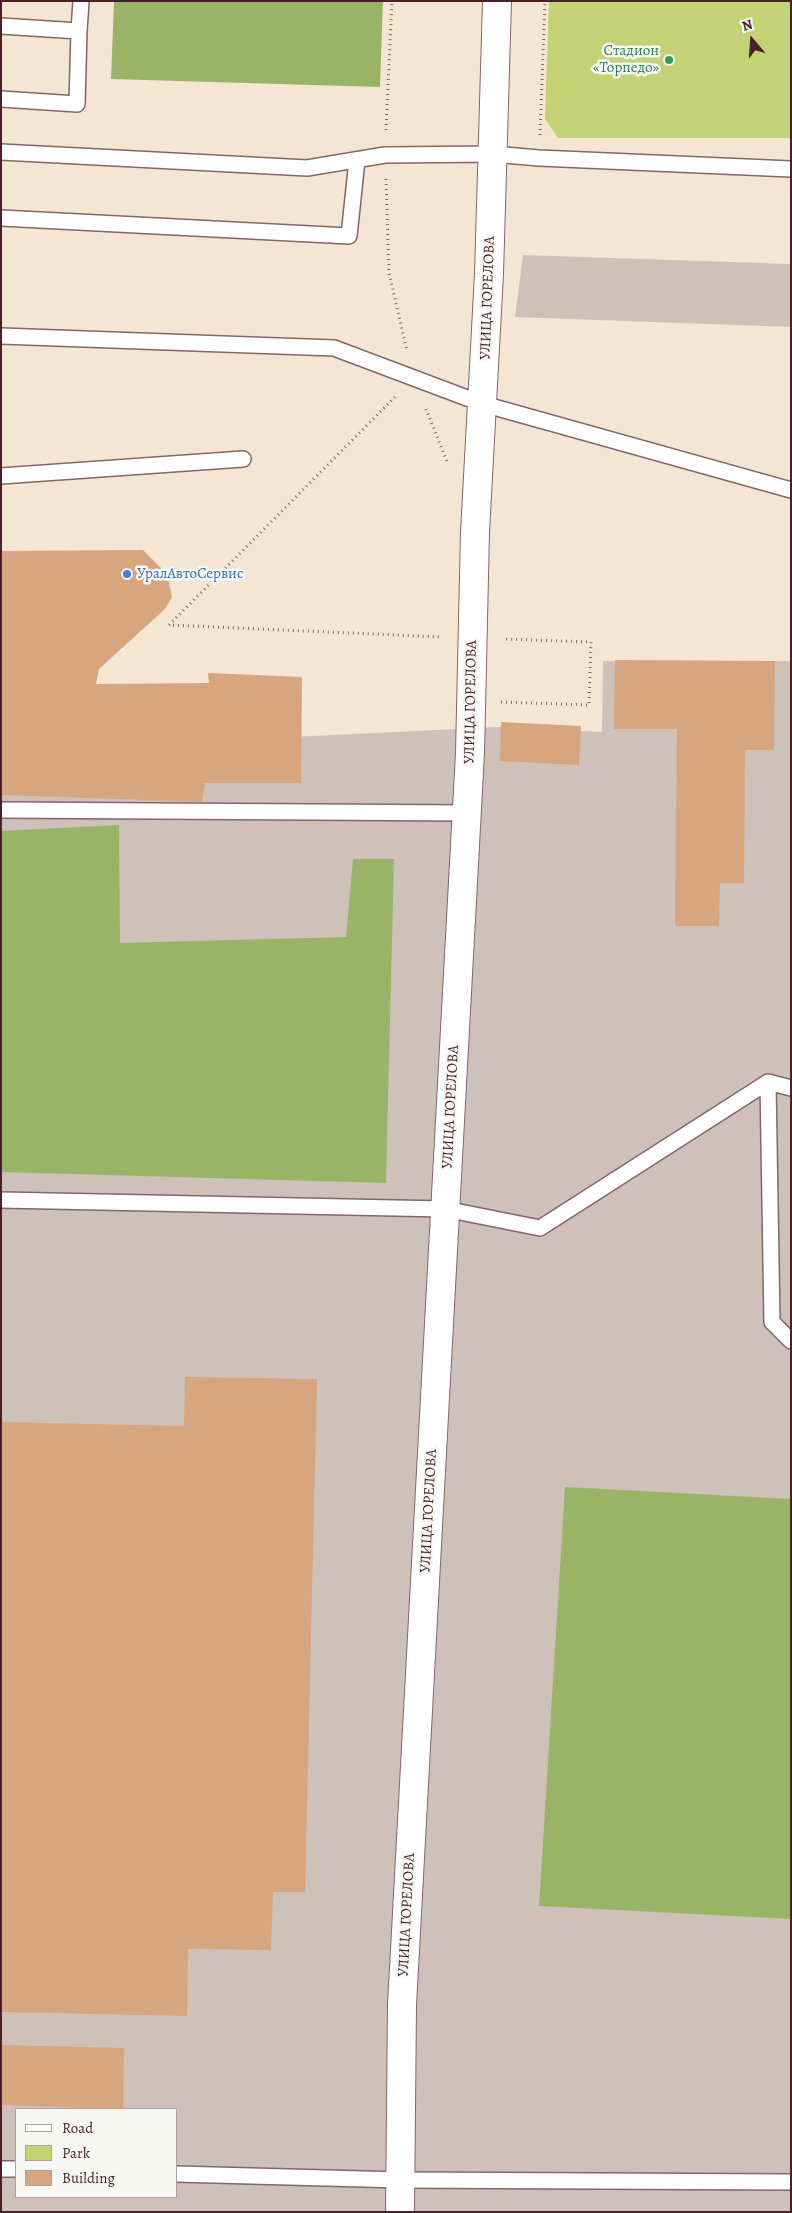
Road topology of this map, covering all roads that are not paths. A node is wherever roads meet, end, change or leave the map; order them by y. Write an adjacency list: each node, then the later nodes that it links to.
1 (81, 1): 4 (lane)
2 (497, 1): 7 (street, УЛИЦА ГОРЕЛОВА)
3 (1, 26): 4 (lane)
4 (79, 31): 5 (lane)
5 (1, 99)
6 (1, 152): 8 (lane)
7 (492, 154): 8 (lane); 9 (lane); 12 (street, УЛИЦА ГОРЕЛОВА)
8 (357, 160): 10 (lane)
9 (791, 168)
10 (1, 218)
11 (1, 336): 12 (lane)
12 (483, 404): 15 (lane); 17 (street, УЛИЦА ГОРЕЛОВА)
13 (243, 459): 14 (lane)
14 (1, 476)
15 (791, 490)
16 (1, 810): 17 (lane)
17 (467, 813): 21 (street, УЛИЦА ГОРЕЛОВА)
18 (768, 1082): 19 (lane); 21 (lane); 22 (lane)
19 (791, 1088)
20 (1, 1200): 21 (lane)
21 (445, 1210): 26 (street, УЛИЦА ГОРЕЛОВА)
22 (791, 1342)
23 (1, 2169): 24 (lane)
24 (15, 2169)
25 (178, 2174): 26 (lane)
26 (401, 2180): 27 (lane); 28 (street, УЛИЦА ГОРЕЛОВА)
27 (791, 2182)
28 (400, 2212)

